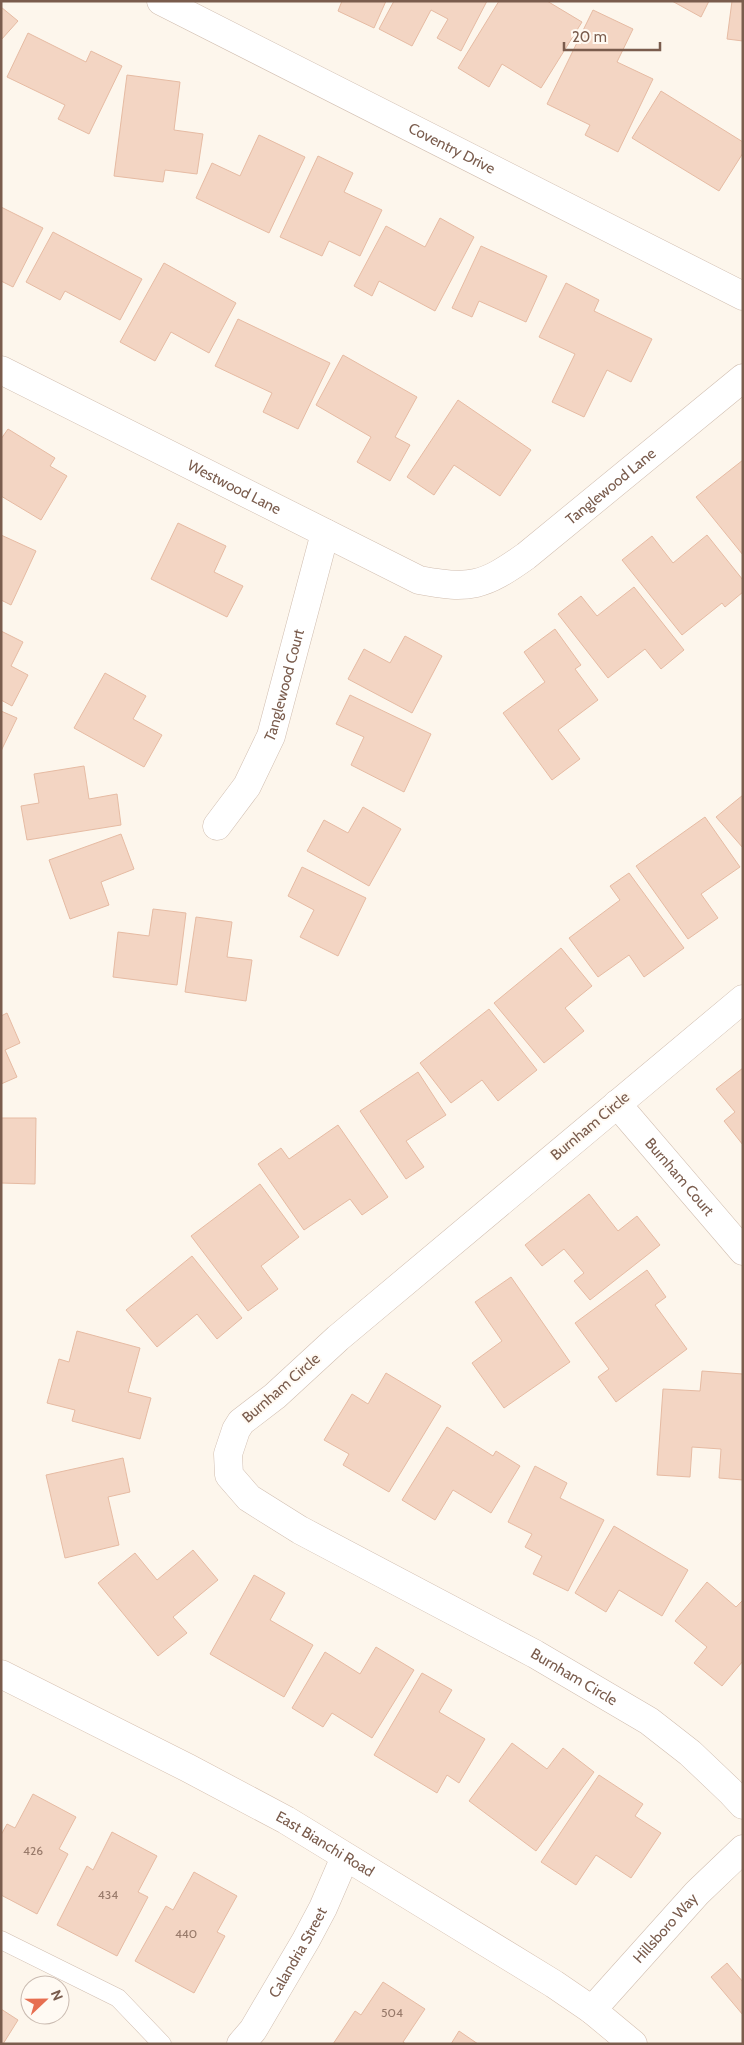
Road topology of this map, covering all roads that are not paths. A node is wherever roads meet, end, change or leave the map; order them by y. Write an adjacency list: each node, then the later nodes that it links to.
1 (161, 1): 2 (street, Coventry Drive)
2 (743, 296)
3 (1, 370): 5 (street, Westwood Lane)
4 (743, 378): 6 (street, Tanglewood Lane)
5 (325, 533): 6 (street, Westwood Lane); 7 (street, Tanglewood Court)
6 (473, 585)
7 (217, 826)
8 (743, 1000): 9 (street, Burnham Circle)
9 (617, 1104): 10 (street, Burnham Court); 12 (street, Burnham Circle)
10 (743, 1251)
11 (1, 1674): 14 (street, East Bianchi Road)
12 (743, 1805)
13 (743, 1849): 16 (street, Hillsboro Way)
14 (345, 1856): 16 (street, East Bianchi Road); 18 (street, Calandria Street)
15 (1, 1940): 17 (lane)
16 (592, 2010): 19 (street, East Bianchi Road)
17 (162, 2044)
18 (241, 2044)
19 (633, 2044)

